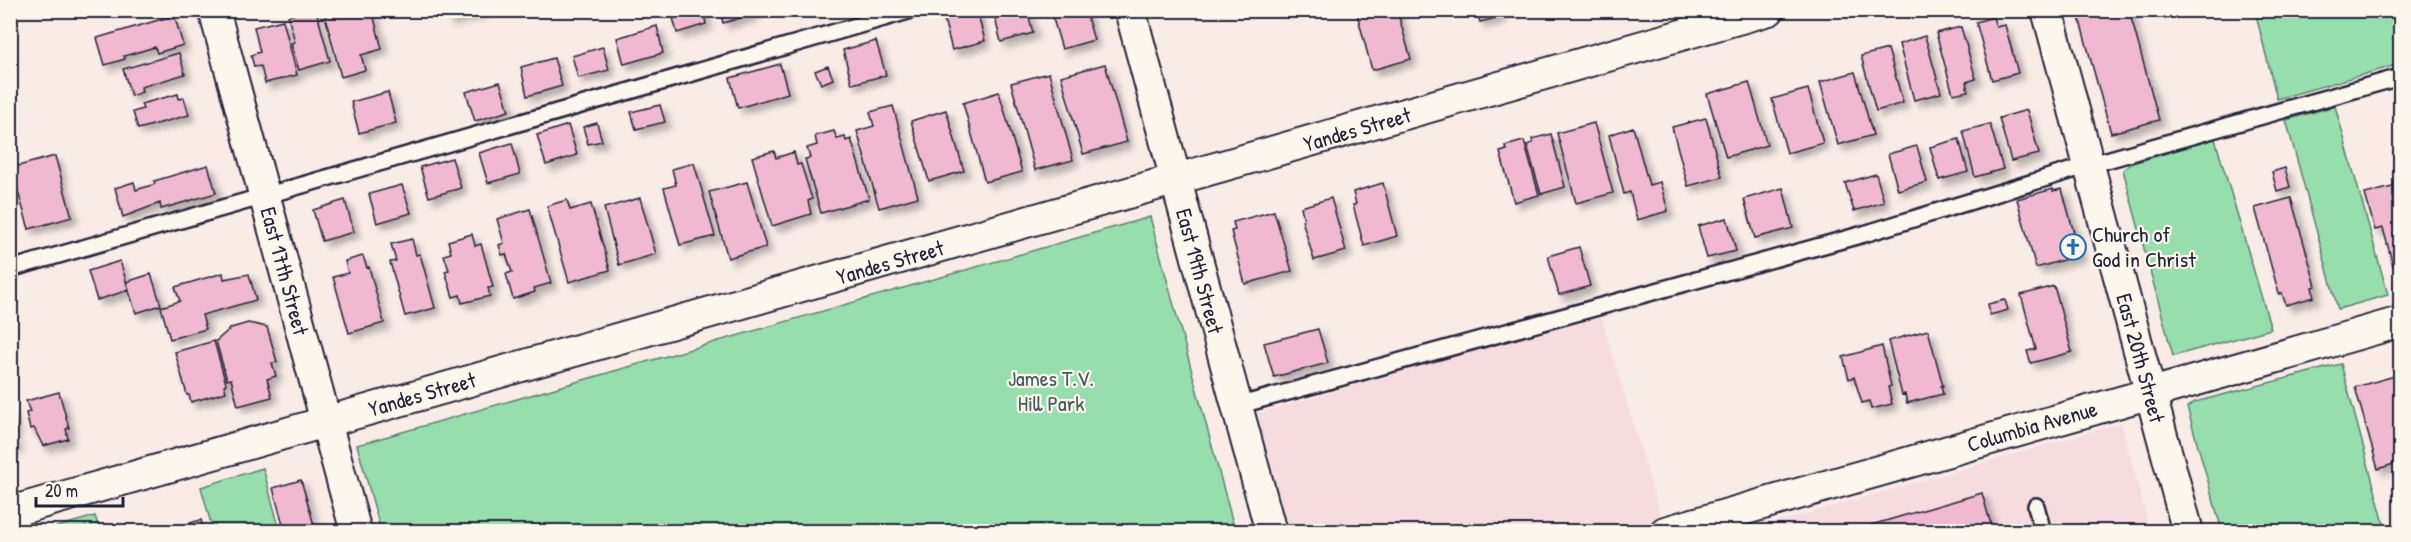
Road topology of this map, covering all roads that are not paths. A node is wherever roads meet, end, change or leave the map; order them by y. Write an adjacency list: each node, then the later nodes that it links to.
1 (214, 10): 9 (street, East 17th Street)
2 (912, 10): 9 (lane)
3 (1130, 10): 8 (street, East 19th Street)
4 (1769, 10): 8 (street, Yandes Street)
5 (2047, 10): 7 (street, East 20th Street)
6 (2400, 77): 7 (lane)
7 (2089, 165): 12 (street, East 20th Street); 13 (lane)
8 (1176, 181): 13 (street, East 19th Street); 14 (street, Yandes Street)
9 (264, 195): 10 (lane); 14 (street, East 17th Street)
10 (10, 268)
11 (2400, 322): 12 (street, Columbia Avenue)
12 (2151, 392): 19 (street, Columbia Avenue); 21 (street, East 20th Street)
13 (1237, 406): 18 (street, East 19th Street)
14 (326, 422): 16 (street, Yandes Street); 17 (street, East 17th Street)
15 (2036, 506): 20 (lane)
16 (10, 512)
17 (356, 531)
18 (1271, 531)
19 (1665, 531)
20 (2043, 531)
21 (2188, 531)

